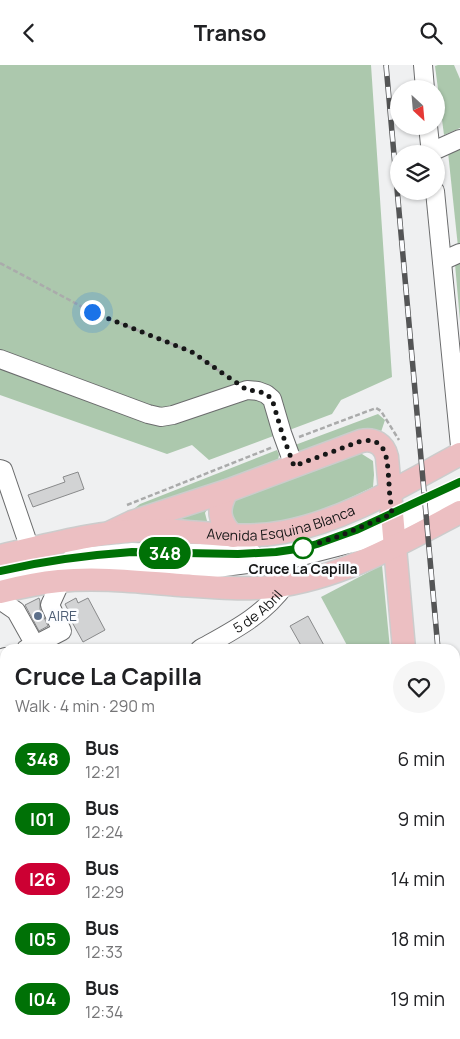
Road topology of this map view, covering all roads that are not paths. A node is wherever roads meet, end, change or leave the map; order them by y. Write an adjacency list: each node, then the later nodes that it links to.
1 (423, 65): 2 (street)
2 (424, 80)
3 (460, 139): 4 (street)
4 (445, 146)
5 (436, 200): 7 (street)
6 (460, 253): 7 (street)
7 (442, 261): 9 (street)
8 (0, 359): 12 (street)
9 (457, 383): 10 (street)
10 (460, 446)
11 (460, 454): 16 (main road, Avenida Esquina Blanca)
12 (294, 466): 15 (main road); 16 (main road)
13 (0, 469): 22 (street)
14 (460, 482): 19 (street)
15 (227, 491): 20 (main road); 21 (main road)
16 (389, 491): 19 (main road); 21 (main road, Avenida Esquina Blanca)
17 (460, 491): 19 (street)
18 (460, 512): 19 (main road)
19 (393, 528): 23 (street); 26 (street); 28 (main road); 34 (main road)
20 (111, 532): 21 (main road, Avenida Esquina Blanca); 22 (main road, Avenida Esquina Blanca)
21 (233, 536): 23 (street)
22 (30, 549): 24 (main road, Avenida Esquina Blanca)
23 (152, 553): 25 (street)
24 (0, 556)
25 (0, 571)
26 (0, 580)
27 (61, 581): 28 (main road); 29 (main road); 32 (street)
28 (286, 584): 33 (street, 5 de Abril)
29 (0, 592)
30 (0, 600): 31 (street)
31 (29, 644)
32 (36, 644)
33 (209, 644)
34 (404, 644)

